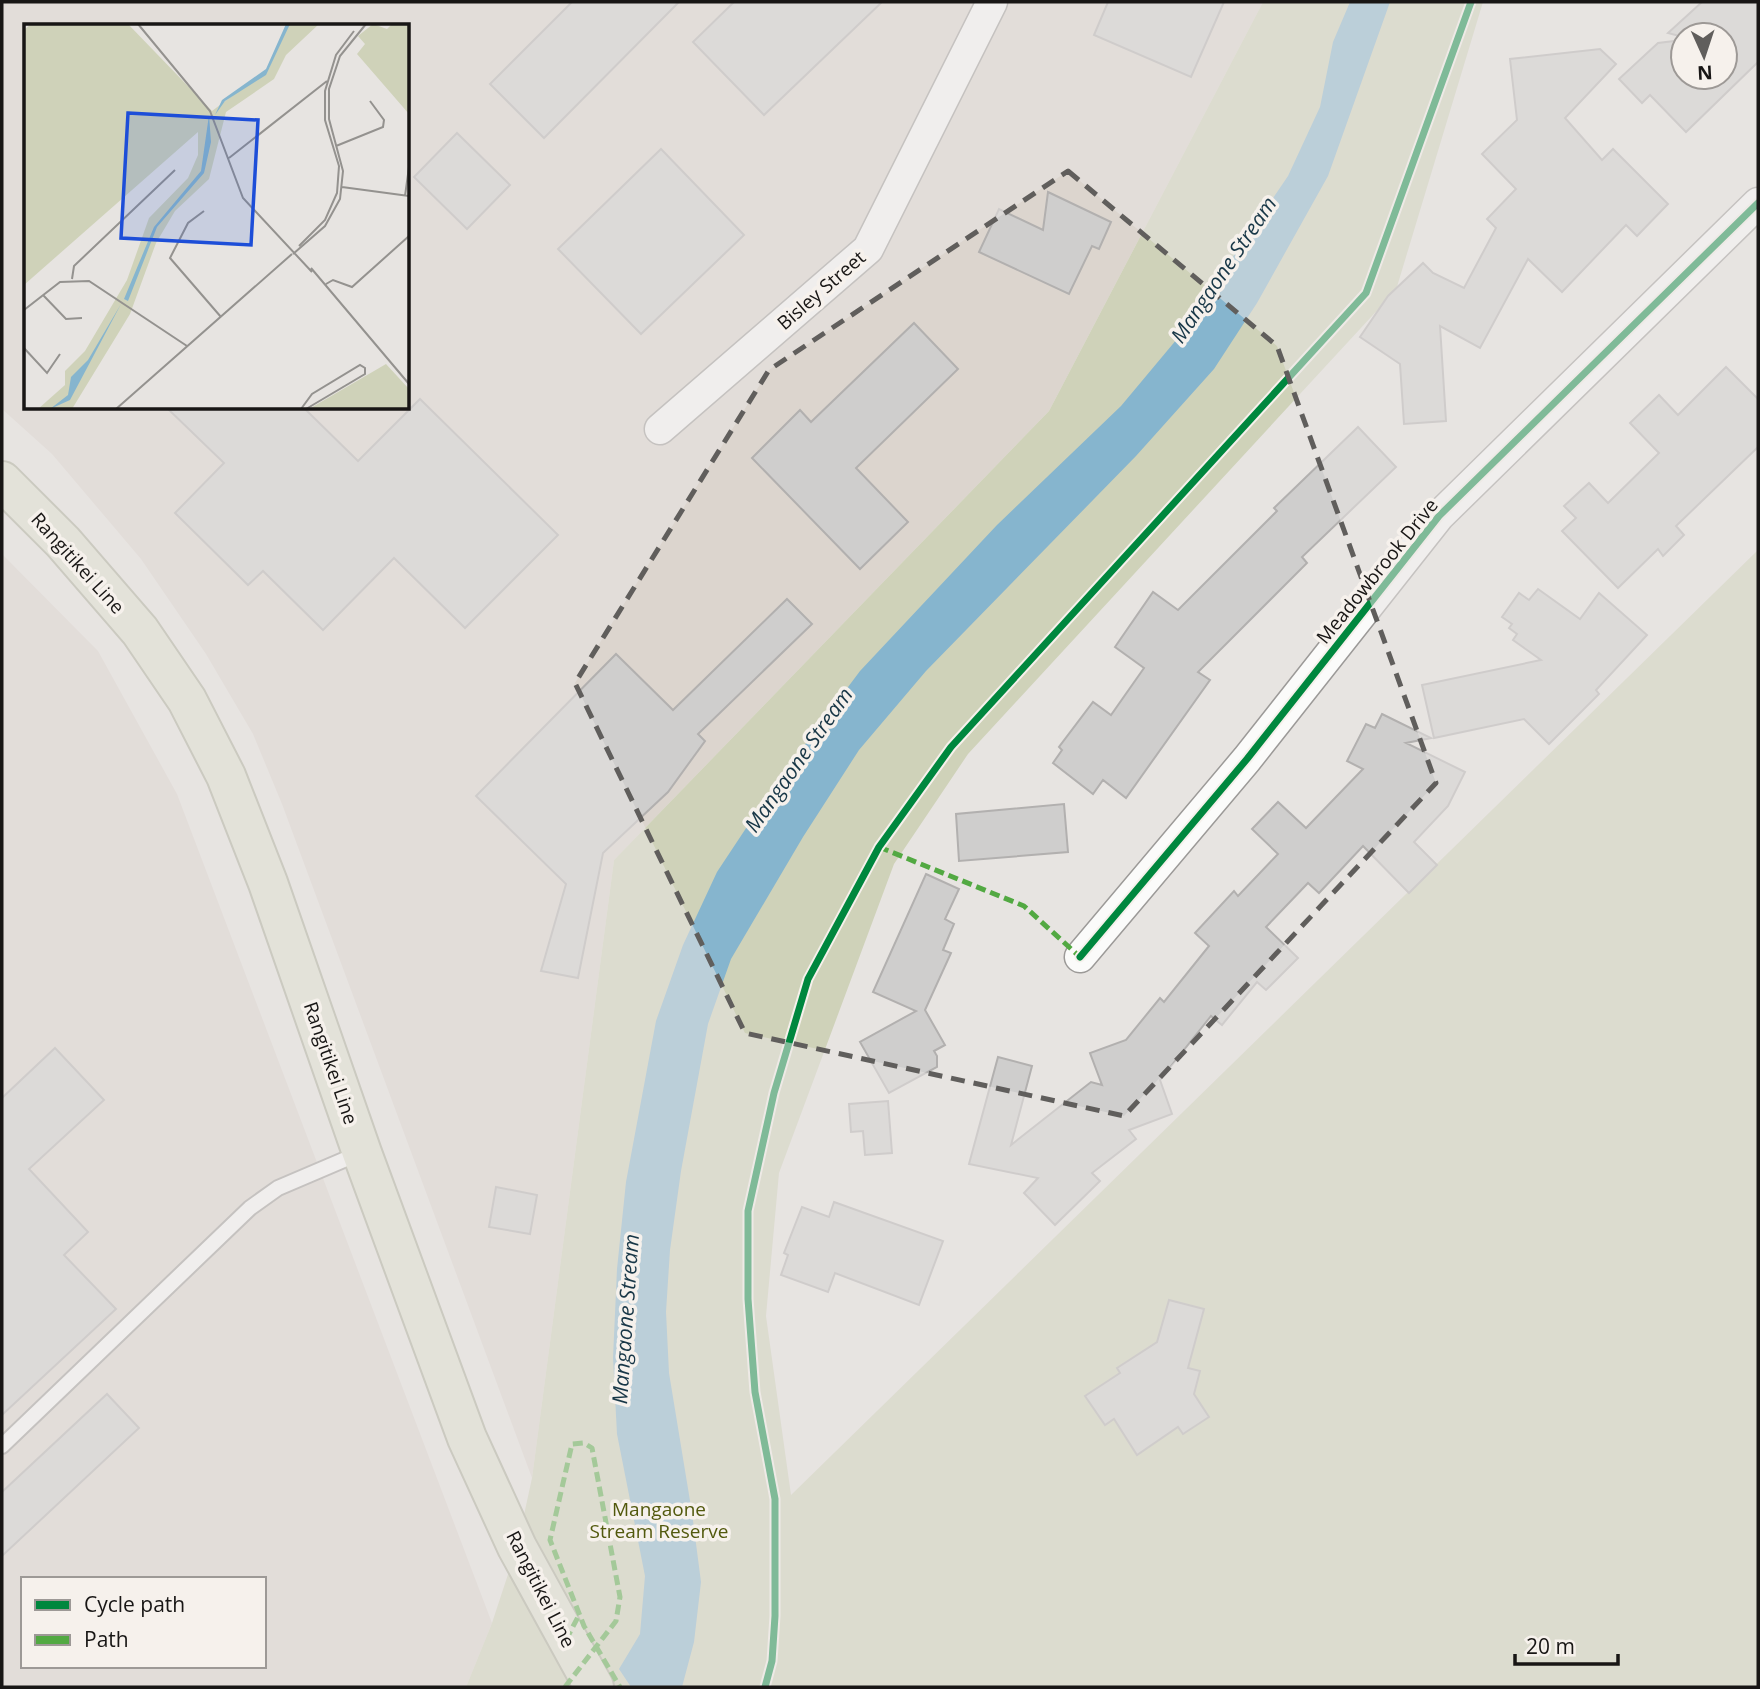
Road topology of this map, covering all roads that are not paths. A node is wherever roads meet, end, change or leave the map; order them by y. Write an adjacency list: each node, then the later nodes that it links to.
1 (992, 2): 3 (street, Bisley Street)
2 (1758, 203): 5 (street, Meadowbrook Drive)
3 (660, 429)
4 (2, 481): 6 (highway, Rangitikei Line)
5 (1080, 957)
6 (362, 1153): 7 (lane); 8 (highway, Rangitikei Line)
7 (2, 1447)
8 (594, 1687)

